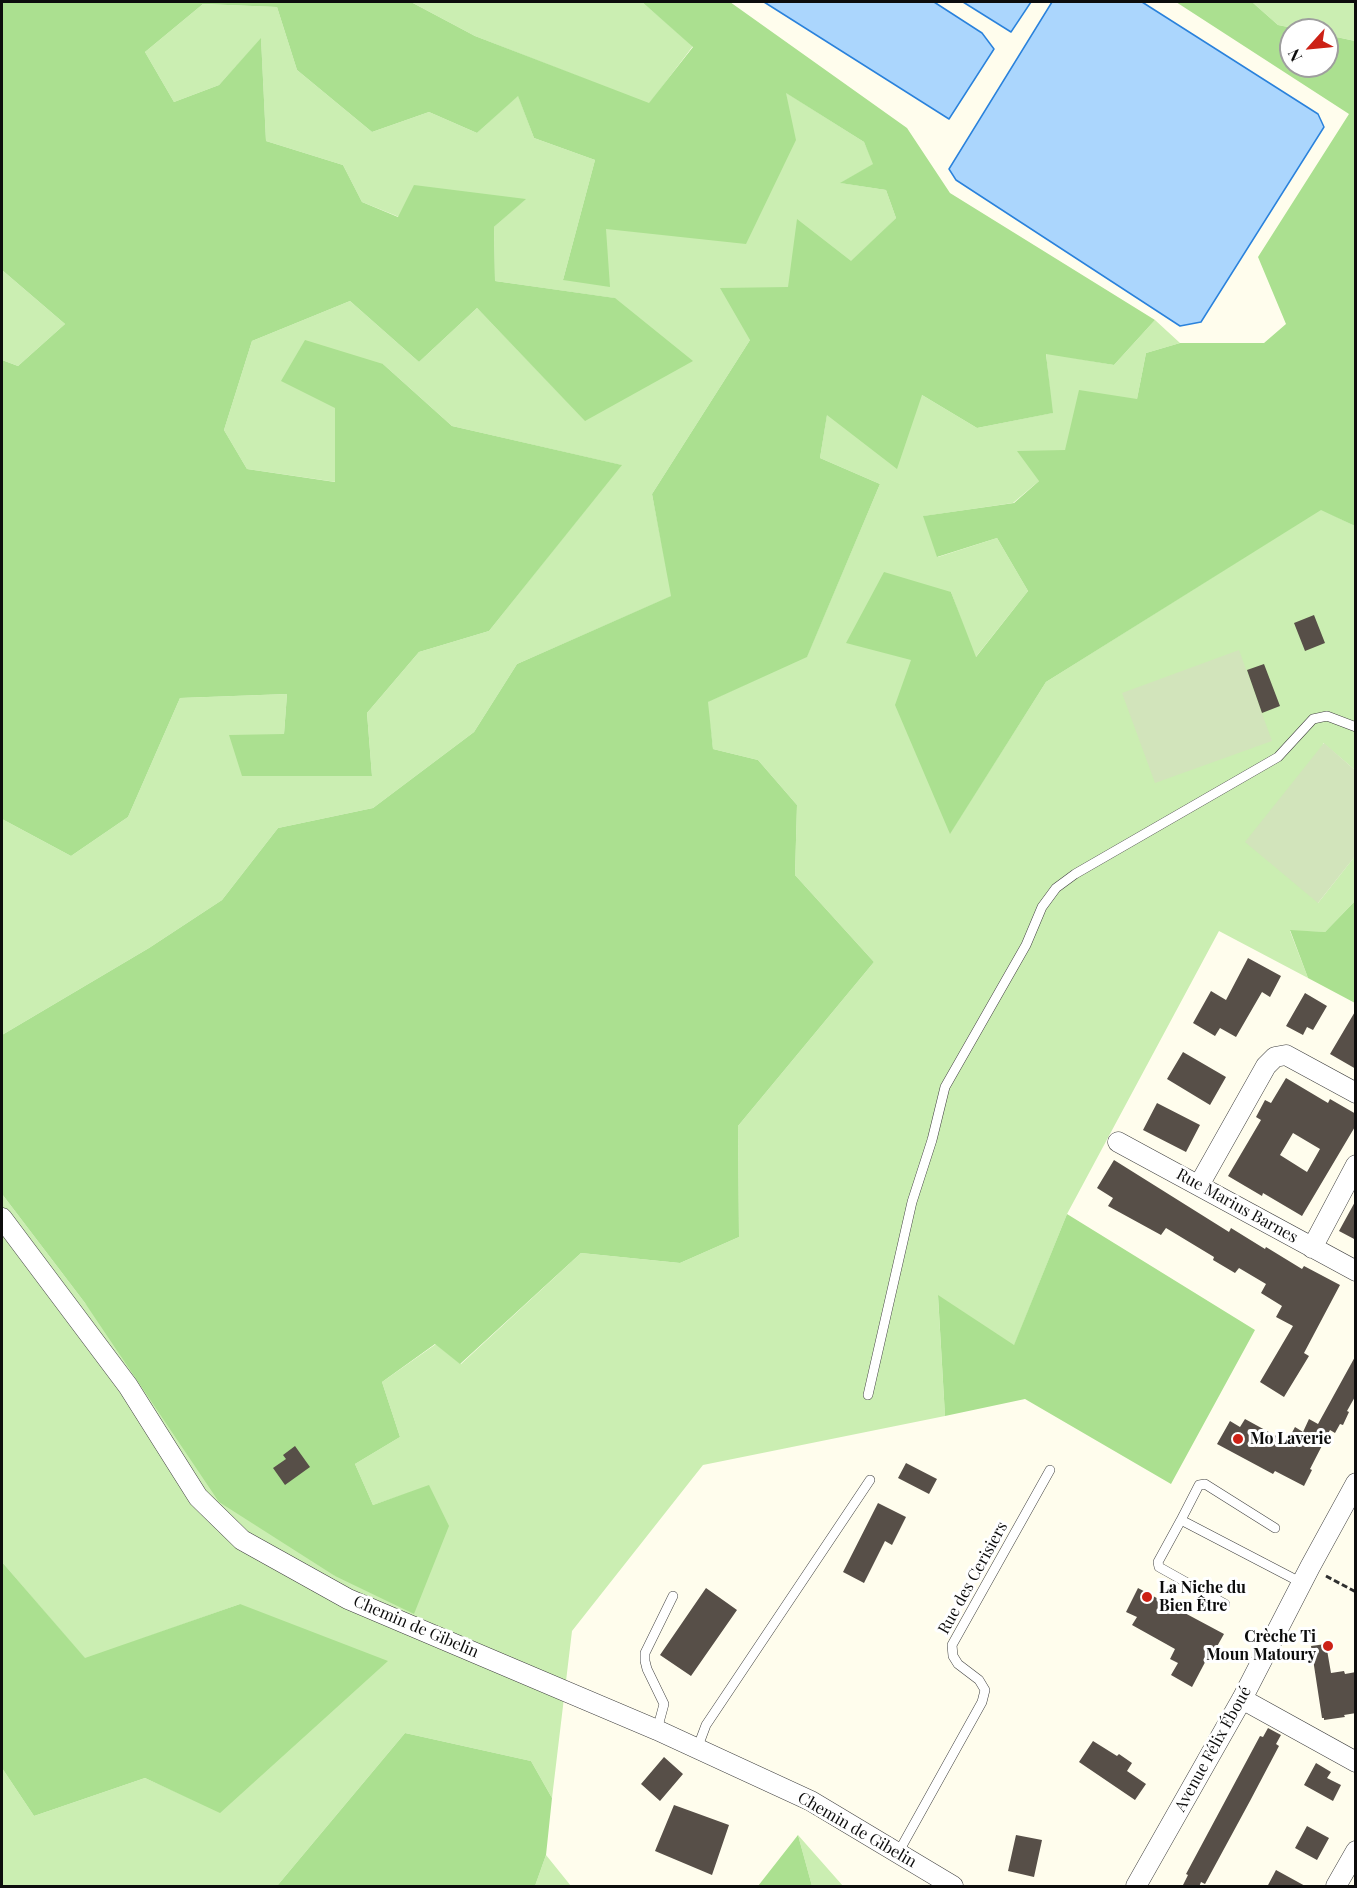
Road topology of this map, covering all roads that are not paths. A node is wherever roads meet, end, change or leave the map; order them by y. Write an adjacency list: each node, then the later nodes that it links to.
1 (1356, 727): 9 (lane)
2 (1356, 1093): 5 (street)
3 (1118, 1142): 5 (street, Rue Marius Barnes)
4 (1356, 1165): 7 (street)
5 (1199, 1185): 7 (street, Rue Marius Barnes)
6 (2, 1218): 19 (street, Chemin de Gibelin)
7 (1312, 1248): 8 (street, Rue Marius Barnes)
8 (1356, 1270)
9 (868, 1395)
10 (1050, 1470): 23 (lane, Rue des Cerisiers)
11 (870, 1480): 20 (lane)
12 (1356, 1483): 15 (street, Avenue Félix Éboué)
13 (1182, 1520): 14 (lane); 15 (lane); 17 (lane)
14 (1275, 1528)
15 (1306, 1575): 18 (street, Avenue Félix Éboué)
16 (673, 1596): 19 (lane)
17 (1225, 1604)
18 (1242, 1700): 21 (street); 25 (street, Avenue Félix Éboué)
19 (657, 1730): 20 (street, Chemin de Gibelin)
20 (697, 1749): 23 (street, Chemin de Gibelin)
21 (1356, 1762)
22 (1356, 1851): 26 (street)
23 (898, 1853): 24 (street, Chemin de Gibelin)
24 (953, 1887)
25 (1136, 1887)
26 (1336, 1887)

